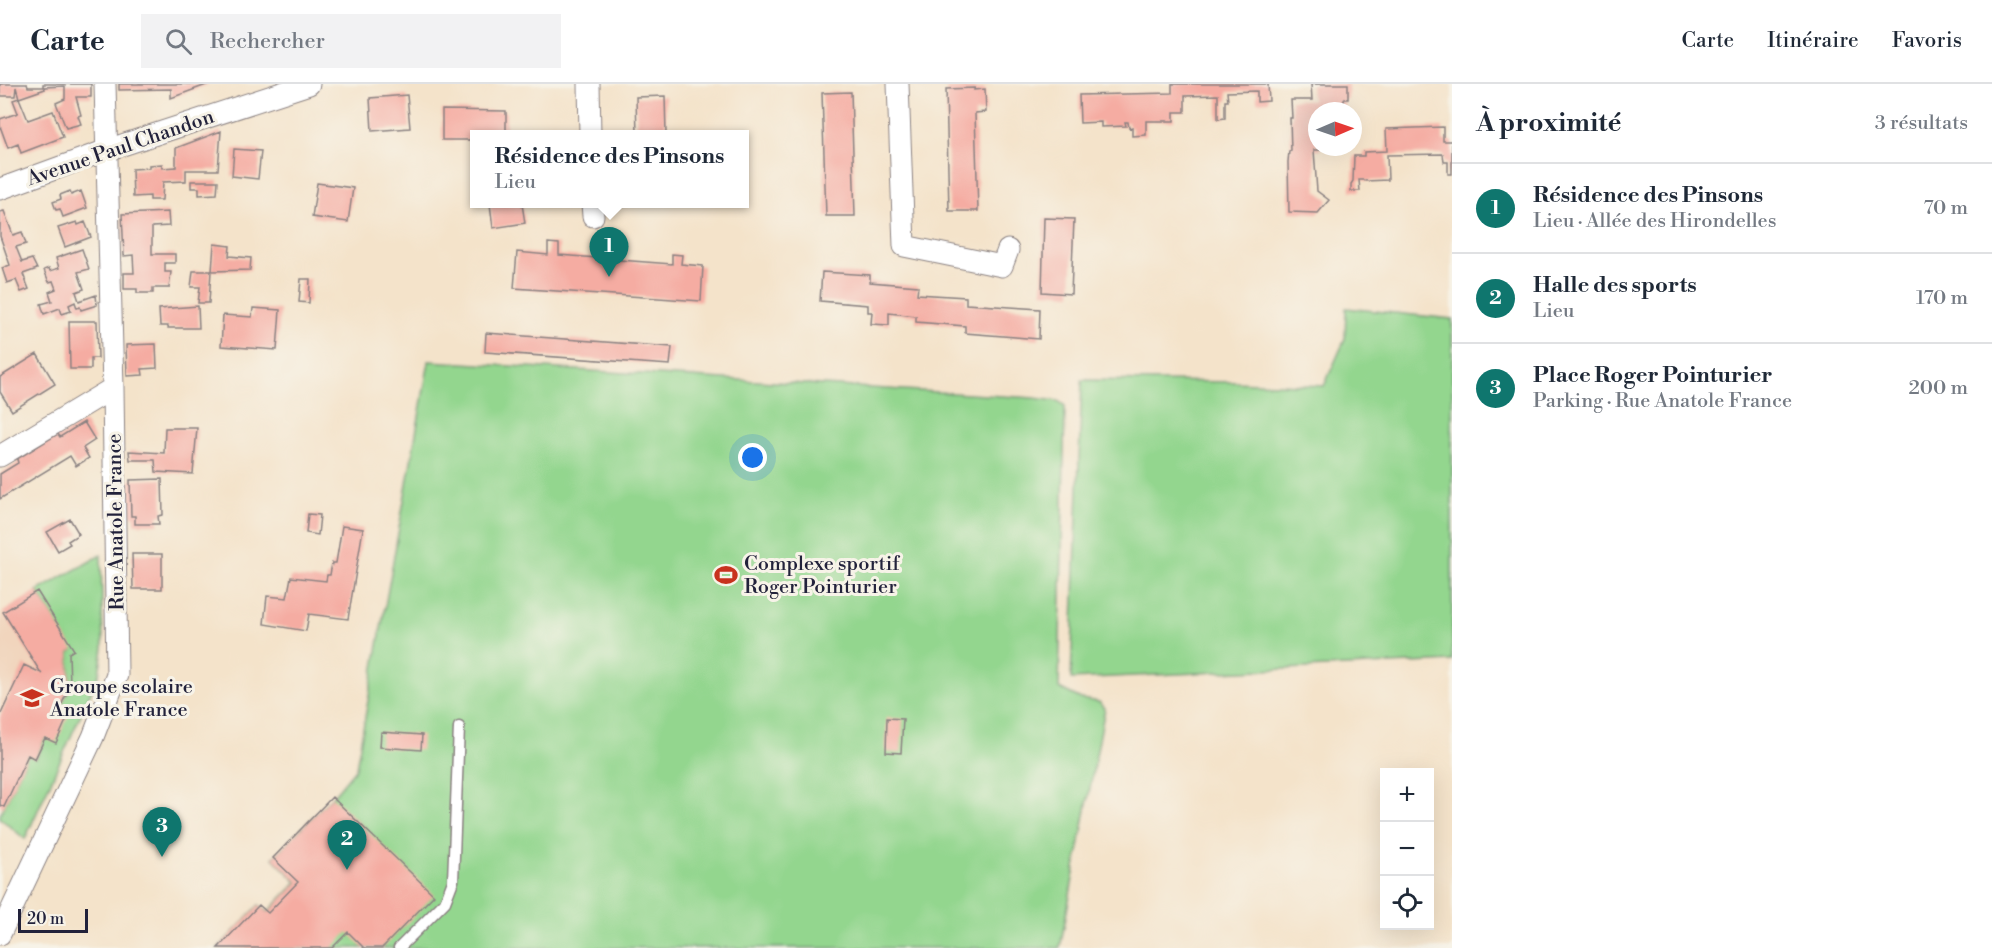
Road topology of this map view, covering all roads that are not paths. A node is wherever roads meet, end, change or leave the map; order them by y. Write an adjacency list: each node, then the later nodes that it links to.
1 (105, 84): 6 (street, Rue Anatole France)
2 (309, 84): 6 (street, Avenue Paul Chandon)
3 (589, 84): 5 (street)
4 (898, 84): 8 (street)
5 (590, 130)
6 (107, 150): 7 (street, Avenue Paul Chandon); 9 (street, Rue Anatole France)
7 (0, 189)
8 (1008, 250)
9 (113, 388): 10 (street); 12 (street, Rue Anatole France)
10 (0, 456)
11 (459, 728): 13 (lane)
12 (0, 934)
13 (399, 948)

